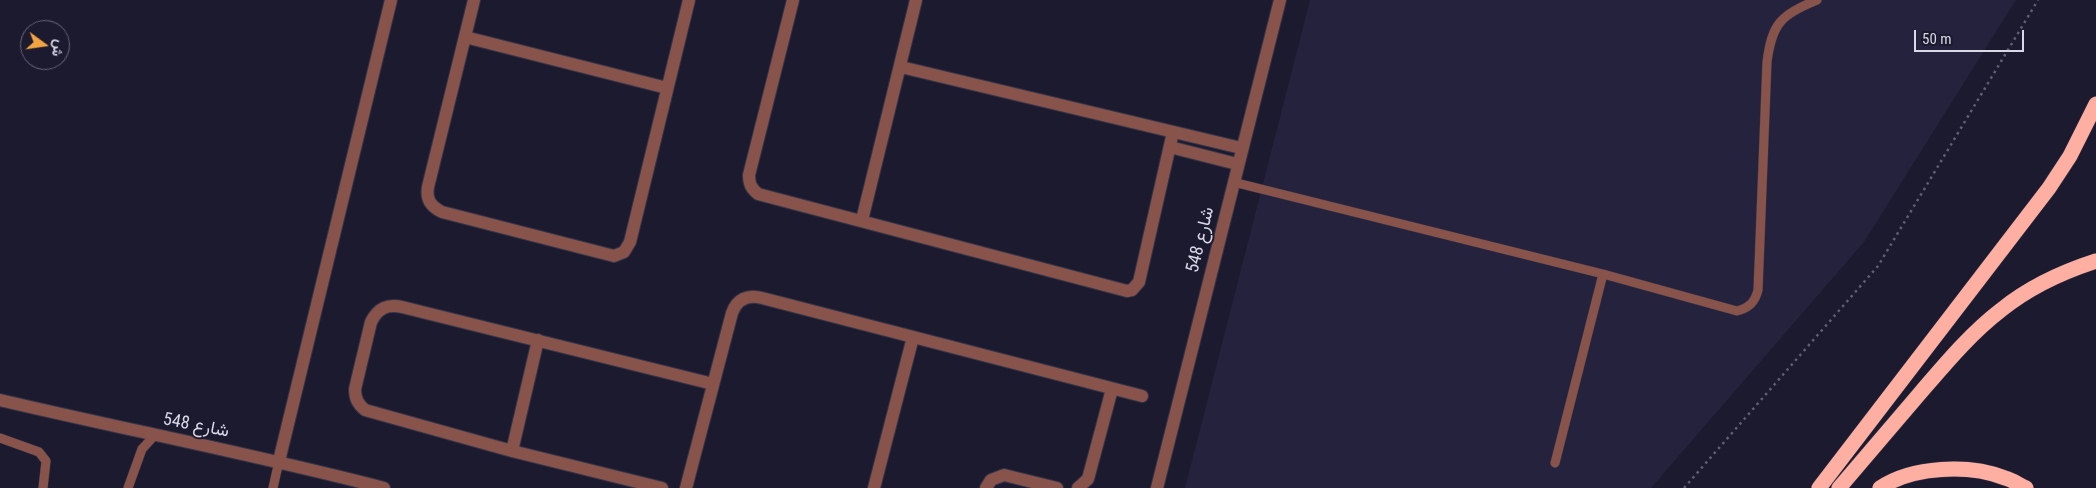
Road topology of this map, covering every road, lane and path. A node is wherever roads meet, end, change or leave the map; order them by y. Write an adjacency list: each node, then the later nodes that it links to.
1 (390, 0): 30 (street)
2 (474, 0): 9 (street)
3 (689, 0): 11 (street)
4 (792, 0): 18 (street)
5 (916, 0): 10 (street)
6 (1280, 0): 15 (street, شارع 548)
7 (1817, 0): 20 (lane)
8 (2038, 0): 43 (path)
9 (465, 37): 11 (street); 11 (street)
10 (900, 67): 13 (street); 18 (street)
11 (667, 88)
12 (2096, 104): 44 (highway)
13 (1173, 132): 14 (street); 15 (street)
14 (1170, 147): 16 (street); 18 (street)
15 (1241, 148): 16 (street, شارع 548)
16 (1237, 164): 17 (street, شارع 548)
17 (1233, 182): 20 (lane); 42 (street, شارع 548)
18 (862, 220)
19 (2096, 262): 45 (highway)
20 (1603, 274): 31 (lane)
21 (913, 337): 23 (street); 24 (street); 38 (street)
22 (538, 340): 23 (street); 29 (street); 29 (street)
23 (714, 384): 37 (street)
24 (1112, 388): 25 (street); 41 (street)
25 (1142, 396)
26 (0, 400): 27 (street, شارع 548)
27 (154, 436): 30 (street, شارع 548); 33 (lane)
28 (0, 438): 32 (lane)
29 (512, 451): 36 (street)
30 (280, 461): 34 (lane); 35 (street, شارع 548)
31 (1555, 463)
32 (43, 488)
33 (128, 488)
34 (273, 488)
35 (384, 488)
36 (662, 488)
37 (686, 488)
38 (874, 488)
39 (986, 488): 40 (street)
40 (1057, 488)
41 (1078, 488)
42 (1157, 488)
43 (1684, 488)
44 (1819, 488)
45 (1839, 488)
46 (1880, 488): 47 (highway)
47 (2026, 488)

